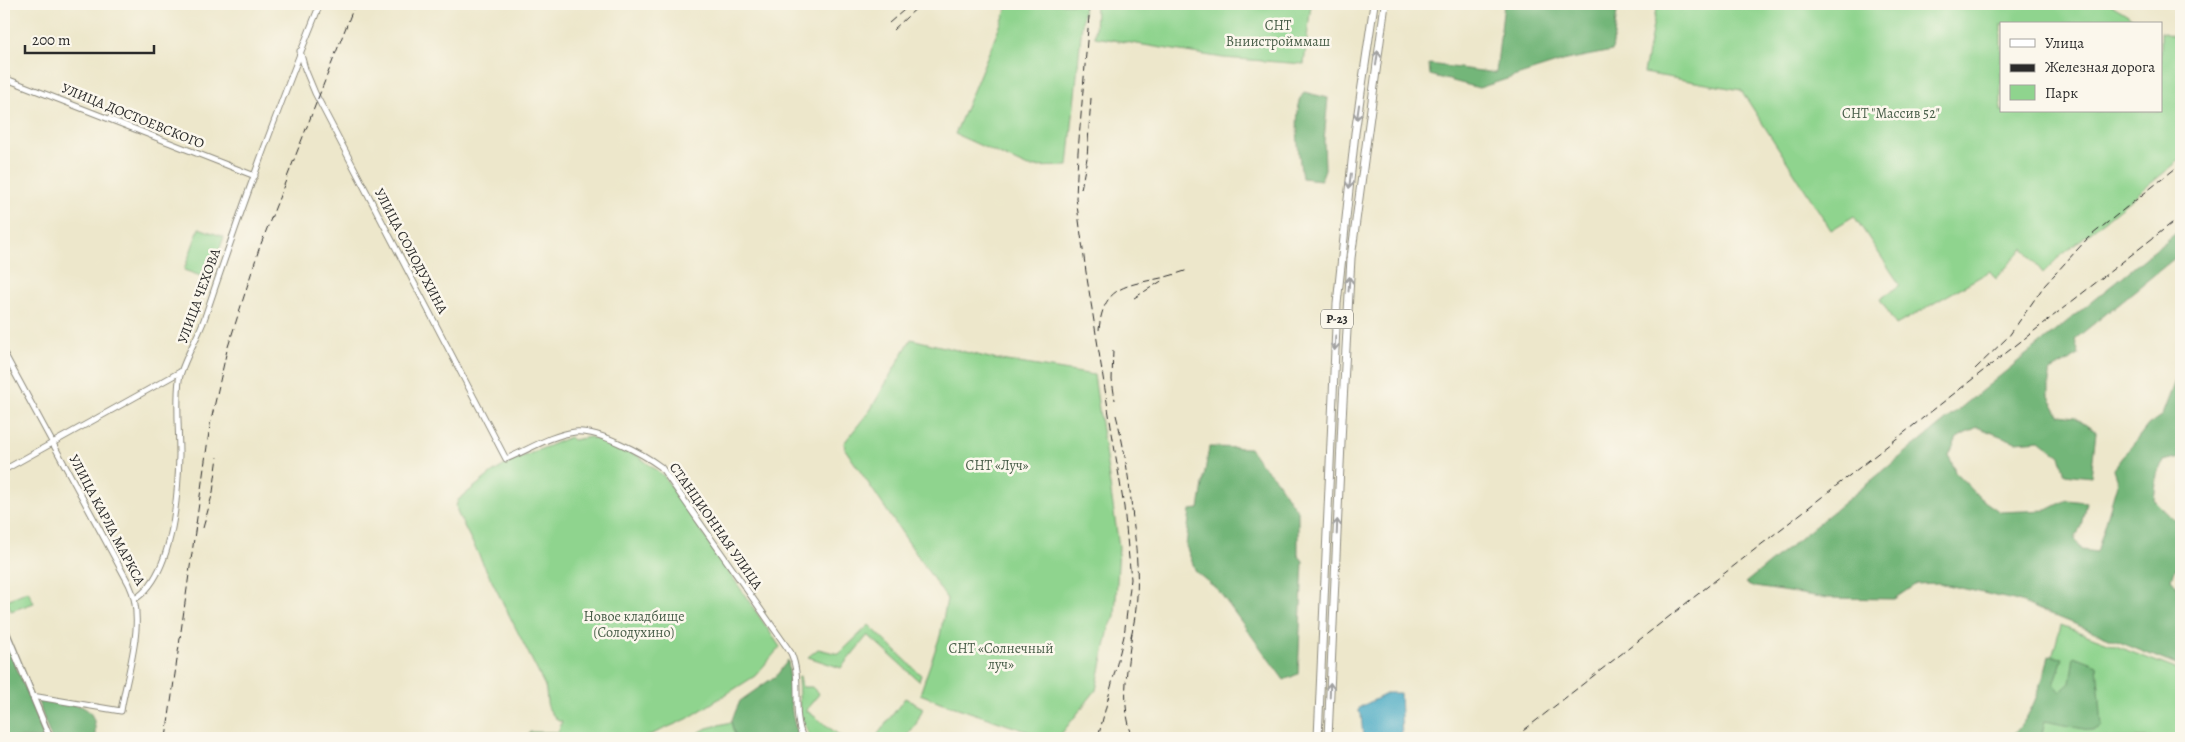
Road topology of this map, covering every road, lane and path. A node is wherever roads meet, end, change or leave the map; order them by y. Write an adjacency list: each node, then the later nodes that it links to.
1 (320, 4): 4 (street, УЛИЦА ЧЕХОВА)
2 (1374, 4): 19 (highway, Р-23, one-way to 19)
3 (1385, 4): 20 (highway, Р-23, one-way to 3)
4 (300, 52): 5 (street, УЛИЦА ЧЕХОВА); 6 (street, УЛИЦА СОЛОДУХИНА)
5 (295, 67): 6 (street); 8 (street, УЛИЦА ЧЕХОВА)
6 (305, 69): 12 (street, УЛИЦА СОЛОДУХИНА)
7 (4, 78): 8 (street, УЛИЦА ДОСТОЕВСКОГО)
8 (255, 176): 10 (street, УЛИЦА ЧЕХОВА)
9 (4, 353): 11 (street, УЛИЦА КАРЛА МАРКСА)
10 (180, 372): 11 (street); 14 (street, УЛИЦА ЧЕХОВА)
11 (53, 443): 13 (street); 14 (street, УЛИЦА КАРЛА МАРКСА)
12 (506, 459): 18 (street, СТАНЦИОННАЯ УЛИЦА)
13 (4, 470)
14 (135, 599): 16 (street, УЛИЦА КАРЛА МАРКСА)
15 (4, 627): 16 (main road)
16 (32, 696): 17 (main road)
17 (50, 738)
18 (803, 738)
19 (1318, 738)
20 (1328, 738)

